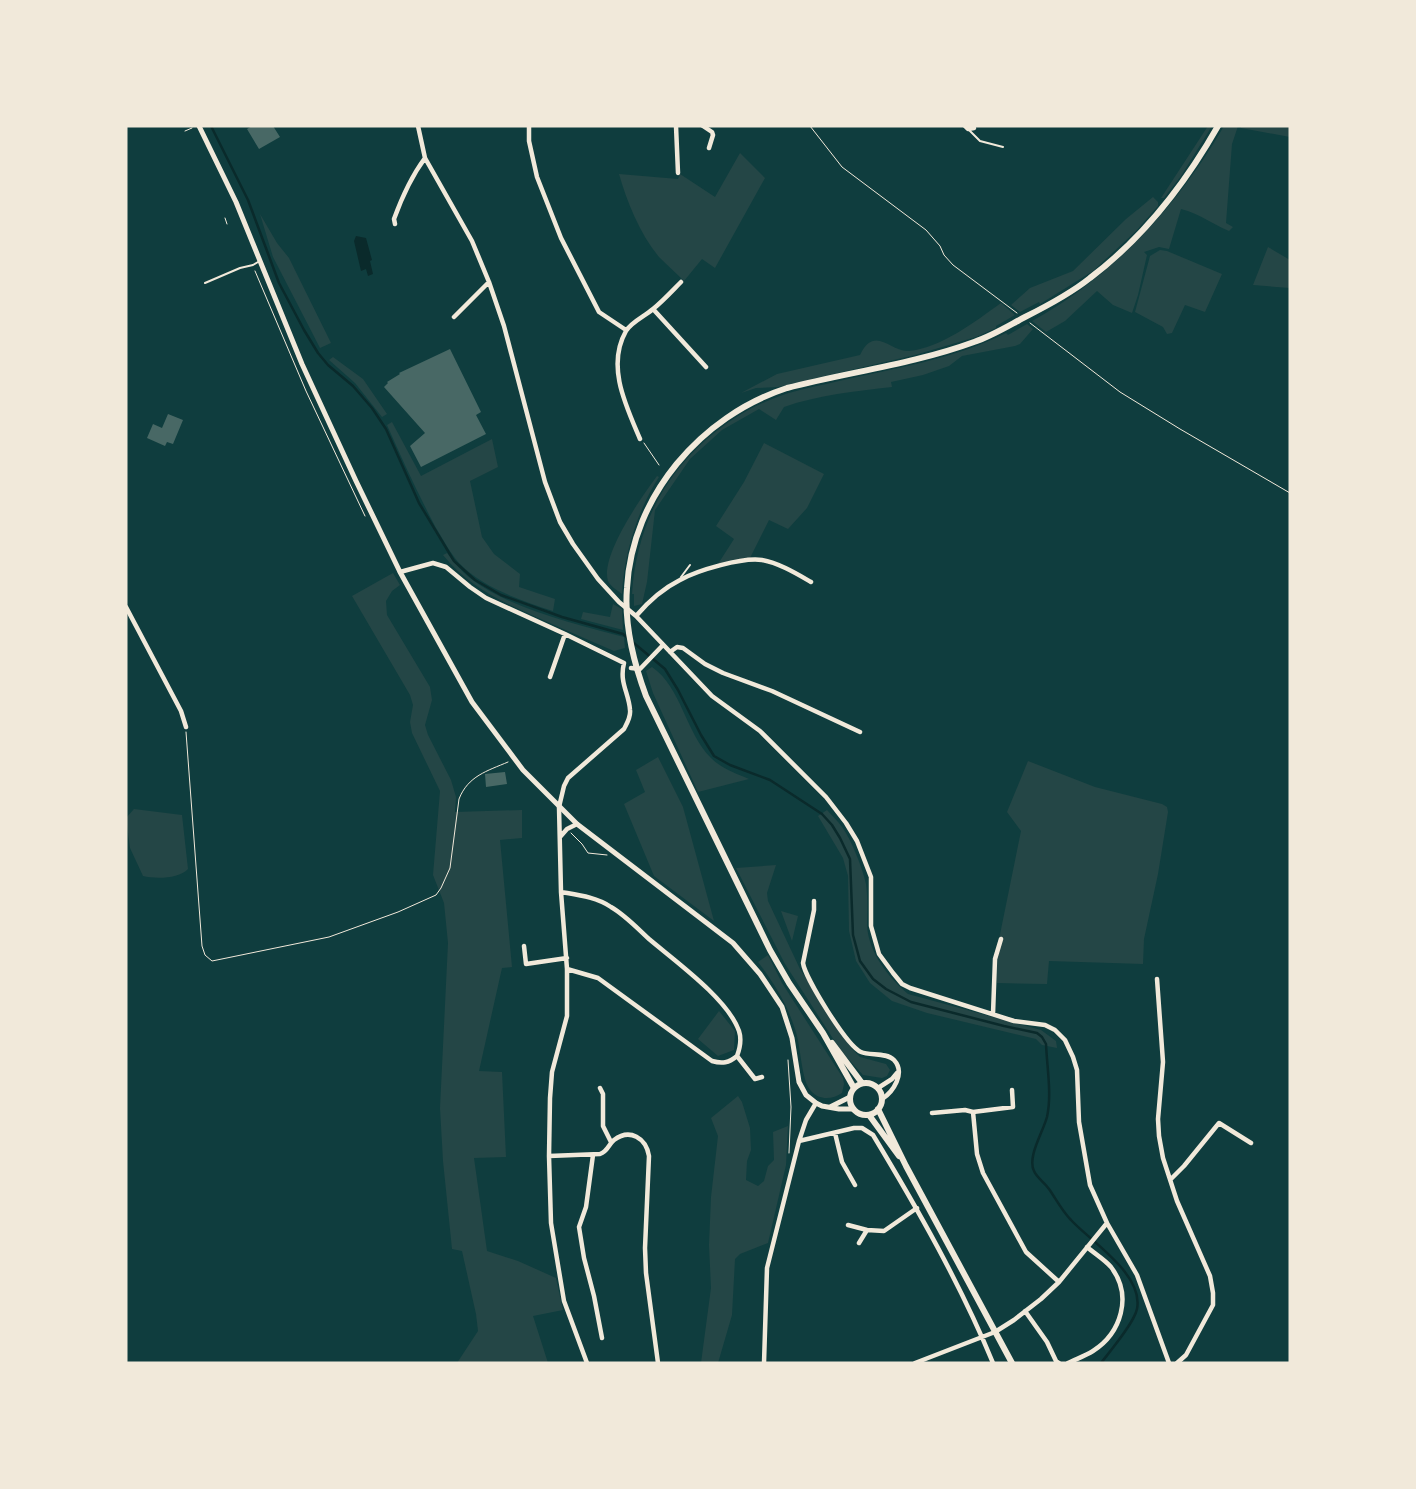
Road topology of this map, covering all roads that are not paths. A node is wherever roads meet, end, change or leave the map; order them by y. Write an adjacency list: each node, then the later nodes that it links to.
1 (199, 126): 14 (street)
2 (418, 126): 11 (street)
3 (529, 126): 20 (street)
4 (676, 126): 12 (street)
5 (702, 126): 10 (street)
6 (1218, 126): 47 (main road)
7 (967, 128): 8 (street); 9 (lane)
8 (974, 128)
9 (1003, 147)
10 (709, 148)
11 (425, 158): 13 (street); 15 (street)
12 (678, 174)
13 (395, 224)
14 (259, 262): 17 (lane); 24 (street)
15 (489, 282): 19 (street); 28 (street)
16 (681, 282): 18 (street)
17 (205, 283)
18 (653, 309): 20 (street); 21 (street)
19 (454, 317)
20 (626, 330): 22 (street)
21 (706, 367)
22 (640, 438)
23 (690, 564): 25 (lane)
24 (400, 572): 29 (street); 36 (street)
25 (680, 580): 26 (street); 28 (street)
26 (811, 582)
27 (126, 607): 34 (street)
28 (636, 616): 30 (street)
29 (565, 634): 33 (street); 36 (street)
30 (663, 645): 31 (street); 32 (street)
31 (670, 652): 35 (street); 46 (street)
32 (631, 668)
33 (550, 677)
34 (186, 727)
35 (860, 732)
36 (559, 807): 37 (street); 38 (street)
37 (577, 824): 38 (street); 58 (street)
38 (560, 837): 39 (street)
39 (561, 892): 43 (street); 48 (street)
40 (814, 901): 49 (street)
41 (1001, 939): 46 (street)
42 (524, 946): 43 (street)
43 (566, 958): 44 (street)
44 (567, 969): 48 (street); 70 (street)
45 (1157, 979): 72 (street)
46 (993, 1014): 75 (street)
47 (823, 1033): 51 (main road); 53 (main road)
48 (737, 1056): 50 (street)
49 (898, 1073): 54 (street); 57 (street)
50 (762, 1077)
51 (862, 1083): 53 (main road); 54 (main road)
52 (600, 1088): 67 (street)
53 (854, 1088): 56 (main road)
54 (878, 1088): 57 (main road)
55 (1012, 1090): 62 (street)
56 (850, 1097): 59 (street); 60 (main road)
57 (882, 1099): 61 (main road)
58 (816, 1103): 59 (street); 66 (street)
59 (830, 1107): 60 (street)
60 (853, 1108): 64 (main road)
61 (878, 1109): 64 (main road); 71 (main road)
62 (972, 1112): 63 (street); 80 (street)
63 (932, 1113)
64 (869, 1114): 71 (main road)
65 (835, 1133): 66 (street); 73 (street); 74 (street)
66 (799, 1141): 87 (street)
67 (611, 1142): 69 (street); 86 (street)
68 (1251, 1143): 72 (street)
69 (593, 1155): 70 (street); 84 (street)
70 (549, 1156): 85 (street)
71 (906, 1166): 82 (main road)
72 (1171, 1179): 94 (street)
73 (855, 1186)
74 (917, 1208): 77 (street); 83 (street)
75 (1107, 1223): 79 (street); 93 (street)
76 (848, 1225): 77 (street)
77 (867, 1230): 78 (street)
78 (859, 1243)
79 (1089, 1245): 80 (street); 92 (street)
80 (1059, 1282): 81 (street)
81 (1025, 1311): 82 (street); 91 (street)
82 (995, 1332): 83 (street); 90 (main road)
83 (983, 1337): 88 (street); 89 (street)
84 (602, 1338)
85 (587, 1363)
86 (658, 1363)
87 (764, 1363)
88 (915, 1363)
89 (993, 1363)
90 (1012, 1363)
91 (1058, 1363)
92 (1068, 1363)
93 (1170, 1363)
94 (1177, 1363)

